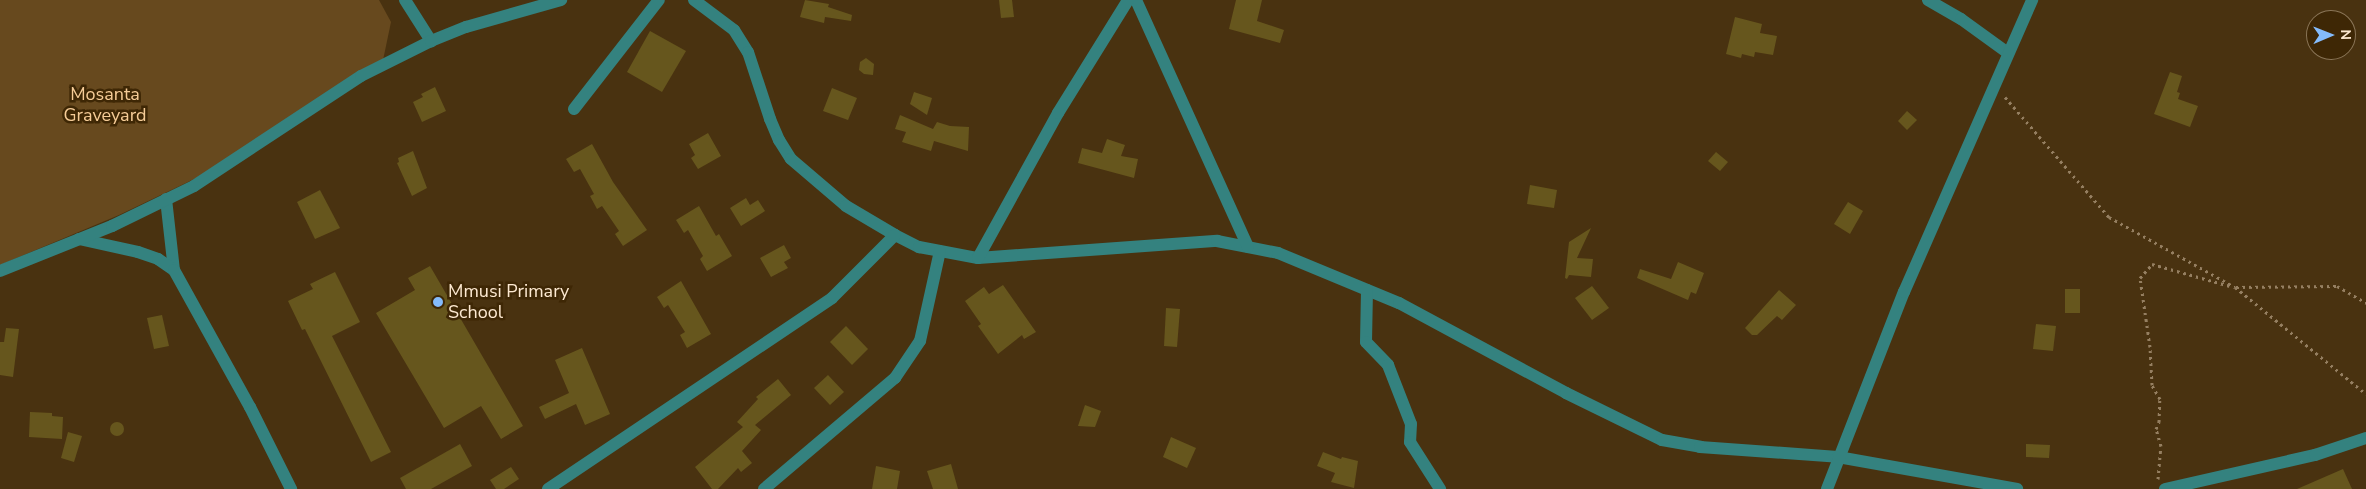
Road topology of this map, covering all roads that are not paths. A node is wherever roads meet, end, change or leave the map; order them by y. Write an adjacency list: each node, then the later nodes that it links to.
1 (405, 0): 9 (street)
2 (561, 0): 9 (street)
3 (659, 0): 11 (street)
4 (694, 0): 13 (street)
5 (1128, 0): 17 (street)
6 (1136, 0): 15 (street)
7 (1928, 0): 10 (street)
8 (2032, 0): 10 (street)
9 (431, 41): 12 (street)
10 (2008, 53): 22 (street)
11 (574, 109)
12 (166, 199): 14 (street); 18 (street)
13 (895, 236): 16 (street); 25 (street)
14 (79, 239): 18 (street); 19 (street)
15 (1248, 247): 17 (street); 20 (street)
16 (940, 251): 17 (street); 26 (street)
17 (978, 258)
18 (174, 270): 24 (street)
19 (0, 272)
20 (1367, 290): 22 (street); 27 (street)
21 (2366, 438): 23 (street)
22 (1838, 457): 28 (street); 29 (street)
23 (2162, 485)
24 (291, 489)
25 (548, 489)
26 (764, 489)
27 (1440, 489)
28 (1827, 489)
29 (2016, 489)

